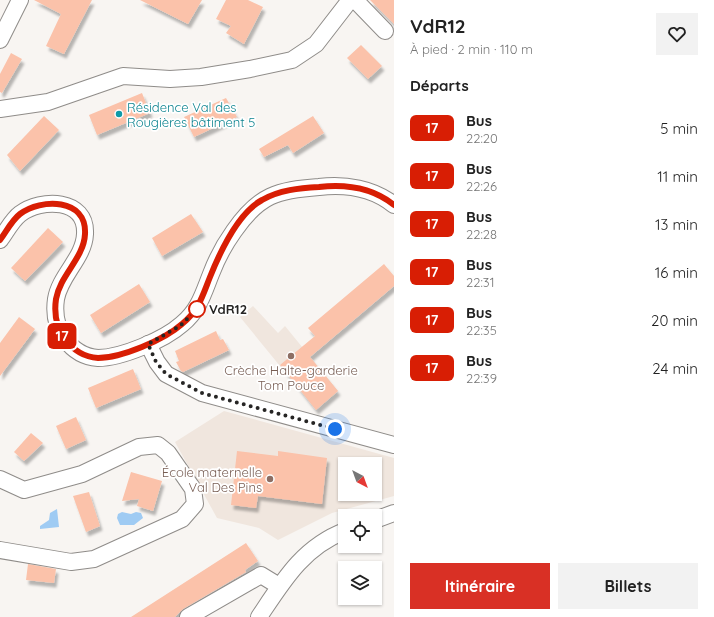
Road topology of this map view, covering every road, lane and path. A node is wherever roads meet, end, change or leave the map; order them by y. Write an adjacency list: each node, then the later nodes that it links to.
1 (20, 0): 5 (street)
2 (350, 0): 6 (street)
3 (355, 0): 4 (street)
4 (385, 31)
5 (0, 40)
6 (0, 109)
7 (394, 205): 9 (street)
8 (0, 240): 9 (street)
9 (148, 344): 10 (street)
10 (394, 445)
11 (0, 480): 15 (street)
12 (394, 513): 13 (street)
13 (382, 517)
14 (338, 534): 16 (street)
15 (0, 550)
16 (279, 586): 17 (street); 18 (street)
17 (188, 617)
18 (259, 617)

